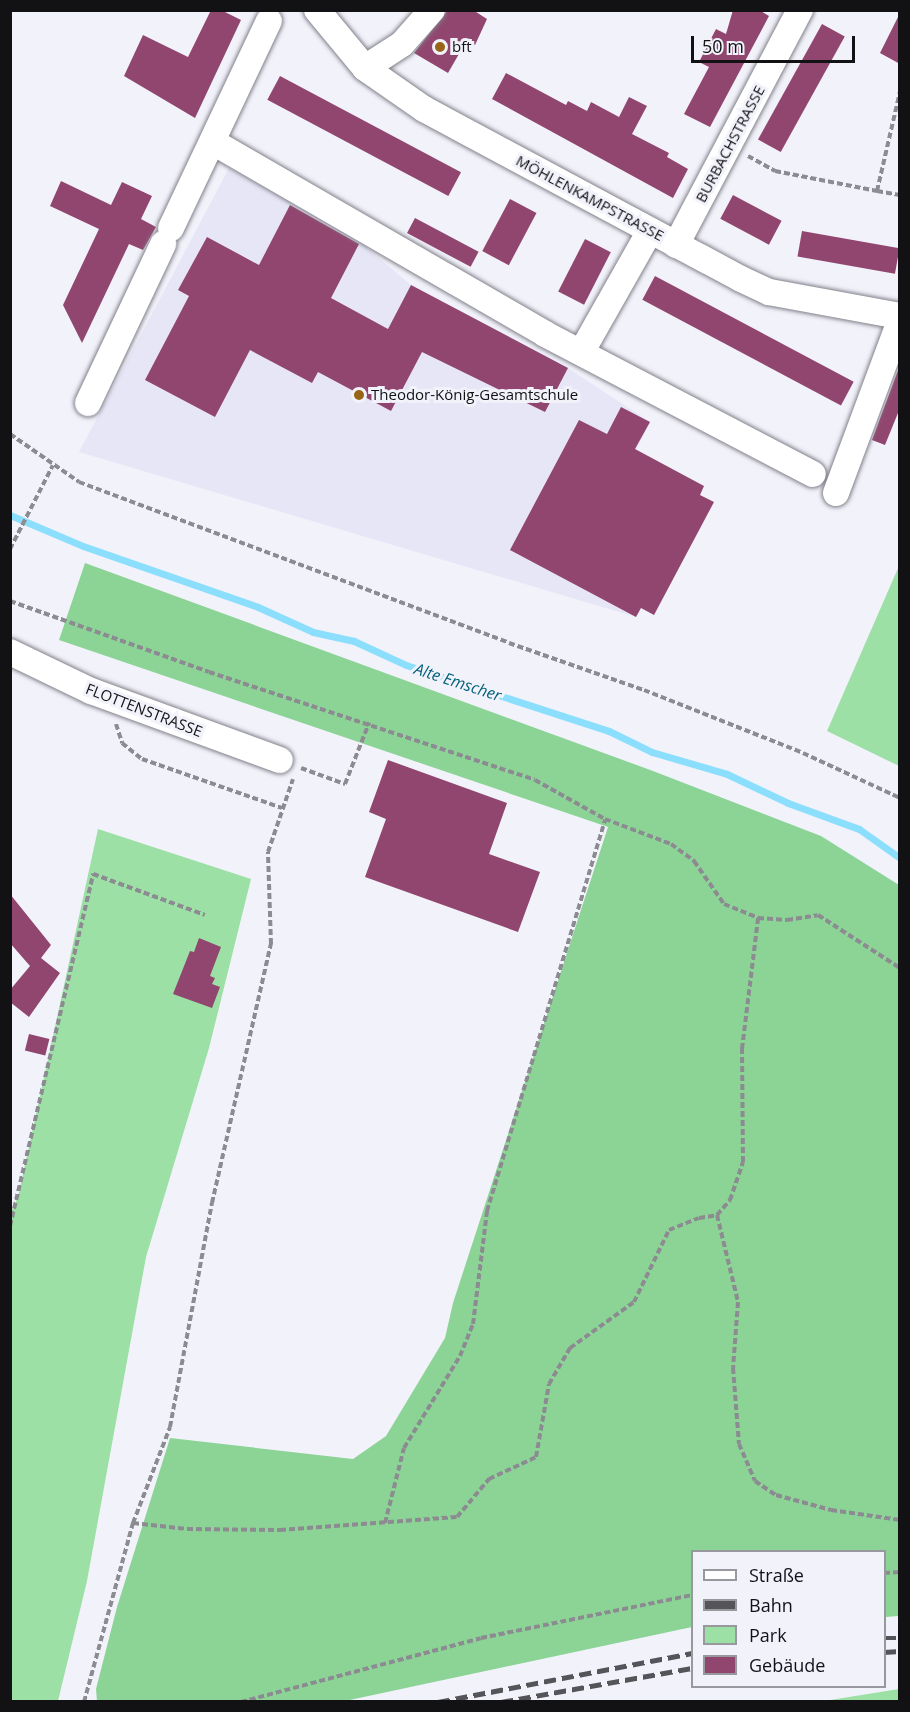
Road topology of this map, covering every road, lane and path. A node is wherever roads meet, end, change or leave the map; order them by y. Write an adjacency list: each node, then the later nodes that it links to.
1 (317, 10): 5 (street, MÖHLENKAMPSTRASSE)
2 (432, 10): 5 (street)
3 (800, 10): 8 (street, BURBACHSTRASSE)
4 (269, 14): 7 (street)
5 (365, 68): 11 (street, MÖHLENKAMPSTRASSE)
6 (900, 91): 9 (path)
7 (213, 142): 15 (street); 16 (street)
8 (729, 146): 9 (path); 12 (street, BURBACHSTRASSE)
9 (877, 191): 10 (path)
10 (900, 195)
11 (650, 231): 12 (street, MÖHLENKAMPSTRASSE); 15 (street)
12 (676, 244): 13 (street, MÖHLENKAMPSTRASSE)
13 (900, 316)
14 (900, 321): 20 (street)
15 (582, 351): 19 (street)
16 (88, 403)
17 (10, 434): 18 (path)
18 (53, 465): 21 (path); 27 (path)
19 (813, 474)
20 (836, 493)
21 (10, 549)
22 (10, 601): 25 (path)
23 (10, 652): 24 (street, FLOTTENSTRASSE)
24 (120, 702): 26 (street, FLOTTENSTRASSE); 28 (path)
25 (369, 723): 28 (path); 29 (path)
26 (280, 760)
27 (900, 798)
28 (282, 808): 36 (path)
29 (605, 819): 31 (path); 37 (path)
30 (205, 915): 34 (path)
31 (758, 918): 32 (path); 33 (path)
32 (900, 968)
33 (717, 1215): 35 (path); 37 (path)
34 (10, 1226)
35 (900, 1520)
36 (133, 1523): 37 (path); 39 (path)
37 (385, 1523)
38 (691, 1595): 40 (path)
39 (84, 1701)
40 (241, 1701)

